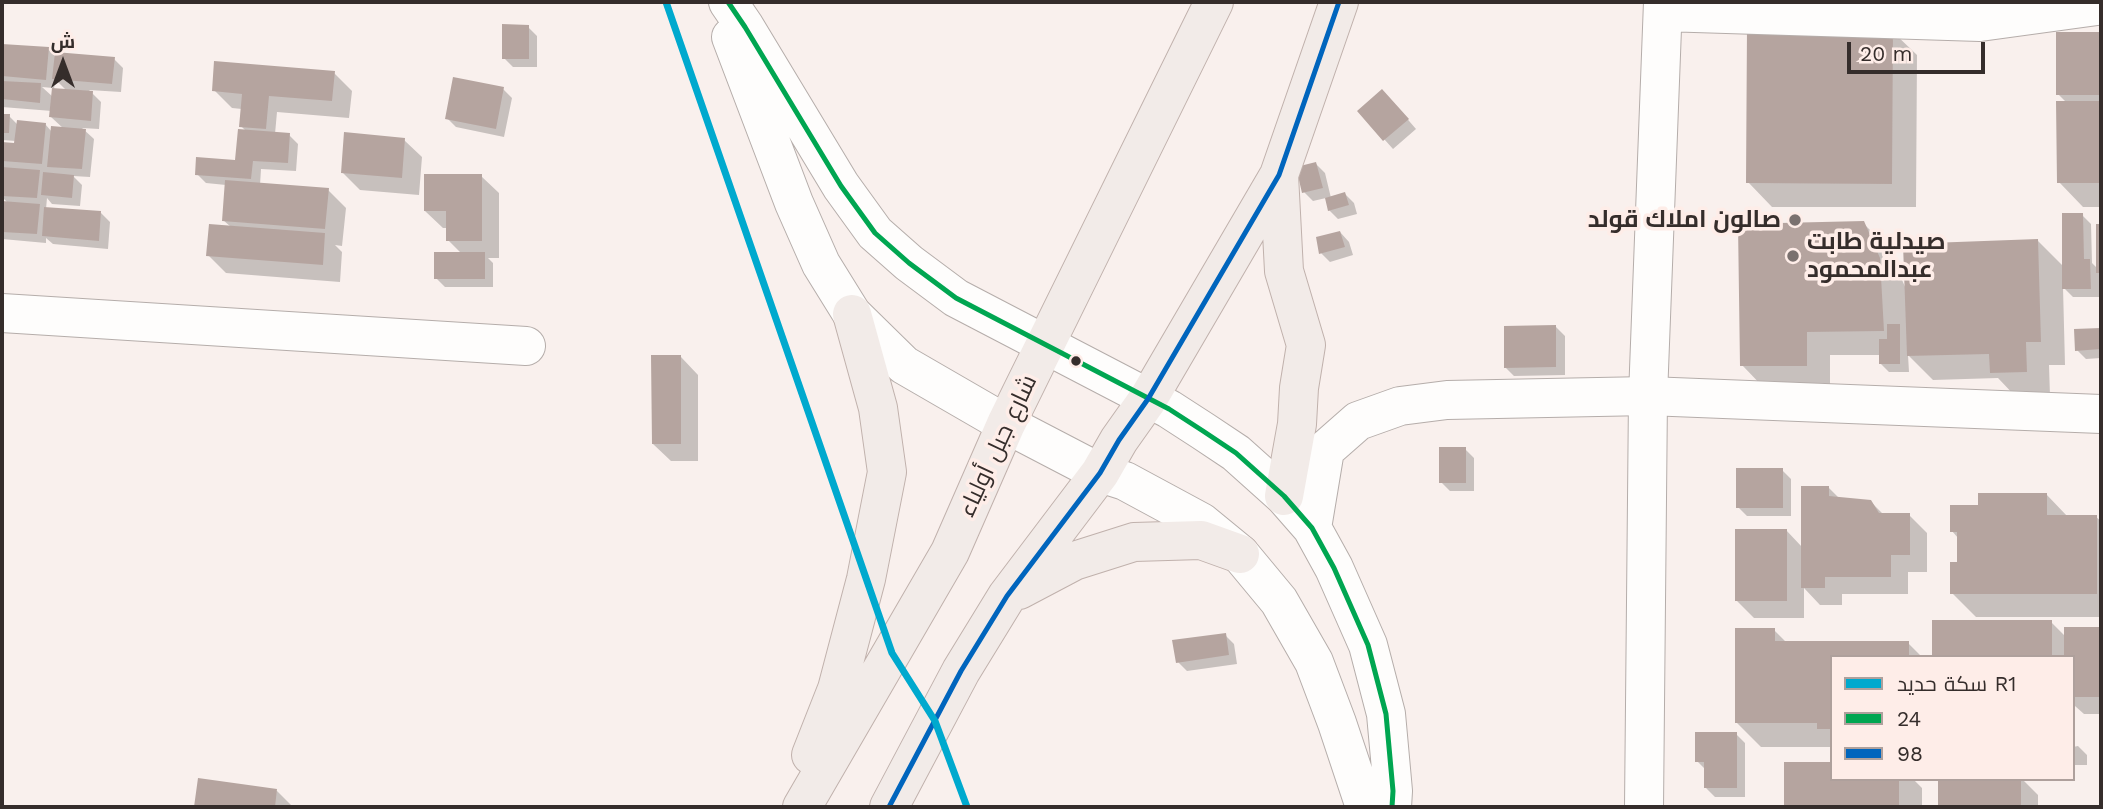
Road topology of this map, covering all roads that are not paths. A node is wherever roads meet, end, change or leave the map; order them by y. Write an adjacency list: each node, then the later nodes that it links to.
1 (719, 2): 9 (street)
2 (728, 2): 10 (street)
3 (1214, 2): 10 (main road, شارع جبل أولياء)
4 (1339, 2): 7 (main road)
5 (2101, 3): 6 (street)
6 (1663, 7): 12 (street)
7 (1279, 175): 13 (main road); 17 (main road)
8 (2, 313): 11 (street)
9 (852, 314): 15 (street); 21 (main road)
10 (1045, 345): 13 (street); 15 (main road, شارع جبل أولياء)
11 (526, 346)
12 (1648, 396): 14 (street); 18 (street); 26 (street)
13 (1148, 399): 16 (main road); 17 (street)
14 (2101, 414)
15 (1006, 424): 16 (street); 22 (main road, شارع جبل أولياء)
16 (1100, 473): 19 (street); 20 (main road)
17 (1284, 496): 18 (street)
18 (1312, 528): 25 (street)
19 (1240, 554): 20 (main road); 24 (street)
20 (1007, 596): 23 (main road)
21 (791, 807)
22 (802, 807)
23 (889, 807)
24 (1365, 807)
25 (1392, 807)
26 (1644, 807)

